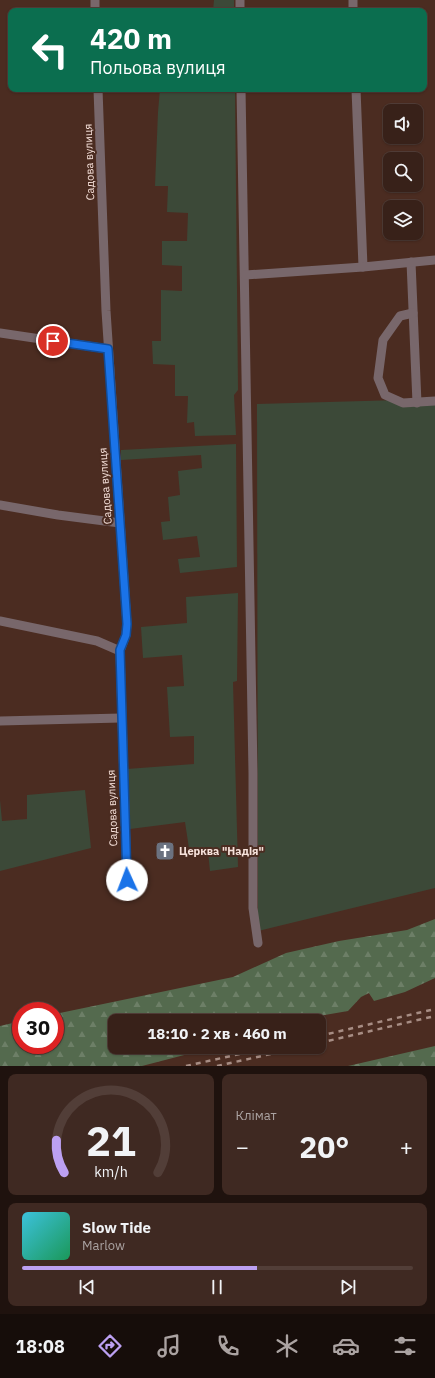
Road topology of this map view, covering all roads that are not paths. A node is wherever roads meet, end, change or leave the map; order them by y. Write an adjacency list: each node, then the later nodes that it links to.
1 (98, 92): 10 (street, Садова вулиця)
2 (241, 92): 7 (street)
3 (356, 92): 6 (street)
4 (435, 260): 5 (street)
5 (411, 262): 6 (street); 8 (street)
6 (363, 267): 7 (street)
7 (245, 275): 20 (street)
8 (413, 313): 12 (street); 12 (street)
9 (0, 333): 10 (street)
10 (108, 349): 14 (street, Садова вулиця)
11 (435, 401): 12 (street)
12 (417, 403)
13 (0, 505): 14 (street)
14 (120, 523): 16 (street, Садова вулиця)
15 (0, 621): 16 (street)
16 (120, 650): 17 (street, Садова вулиця)
17 (121, 718): 18 (street); 19 (street, Садова вулиця)
18 (0, 721)
19 (127, 880)
20 (258, 943)

